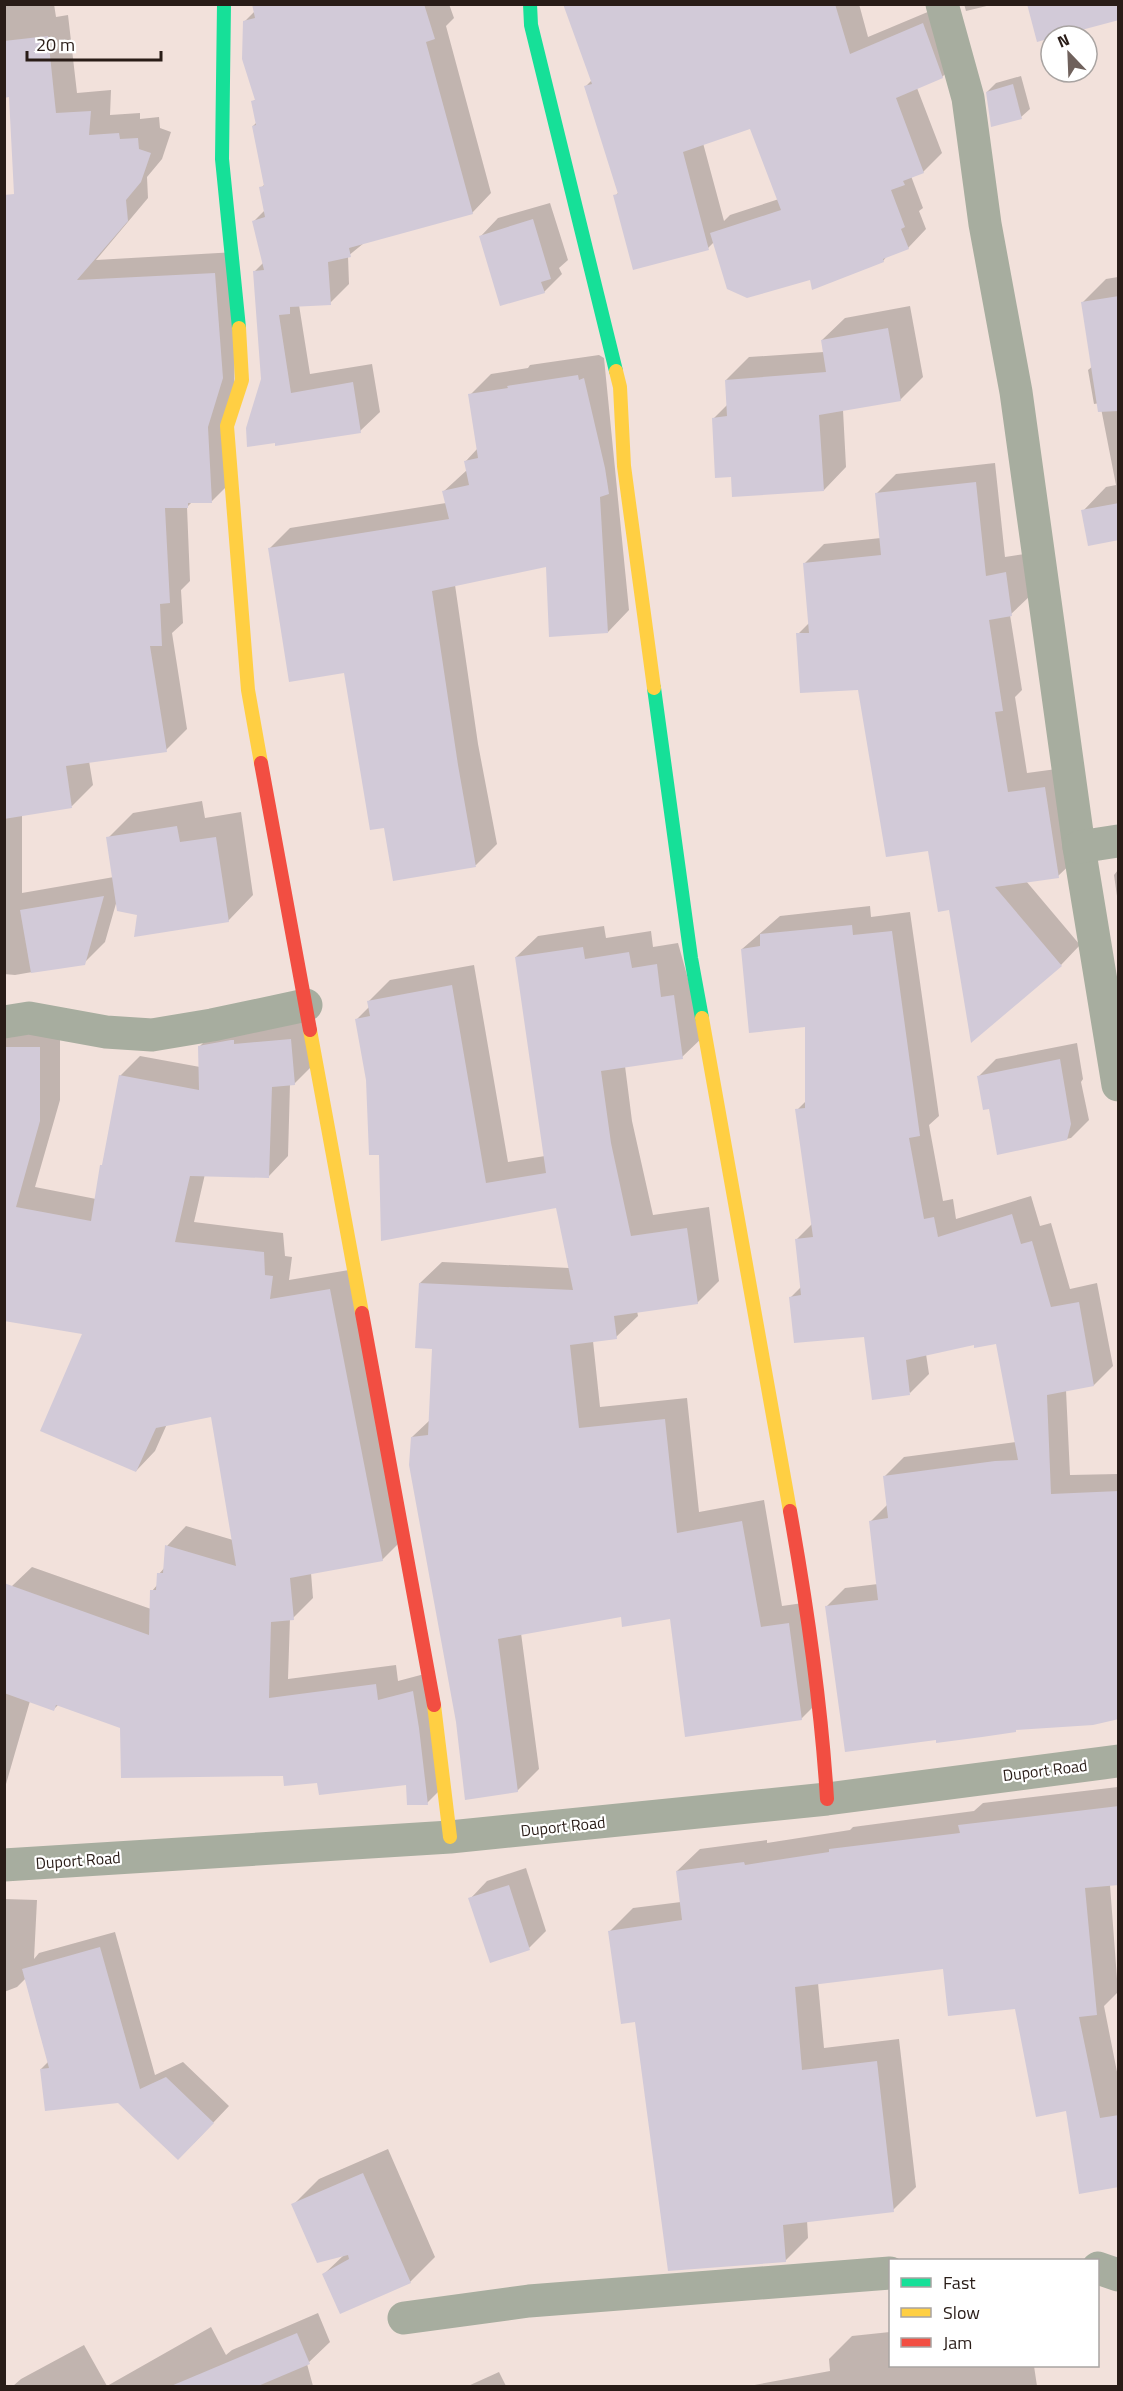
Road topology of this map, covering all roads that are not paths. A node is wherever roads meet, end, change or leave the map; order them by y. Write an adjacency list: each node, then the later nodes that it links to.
1 (224, 4): 6 (street)
2 (530, 4): 10 (street)
3 (942, 4): 5 (street)
4 (1119, 841): 5 (street)
5 (1079, 847): 8 (street)
6 (306, 1005): 7 (street); 11 (street)
7 (4, 1022)
8 (1119, 1085)
9 (1119, 1761): 10 (street, Duport Road)
10 (827, 1798): 11 (street, Duport Road)
11 (450, 1837): 12 (street, Duport Road)
12 (4, 1865)
13 (1099, 2268): 15 (street)
14 (889, 2273): 16 (street)
15 (1119, 2275)
16 (404, 2318)

